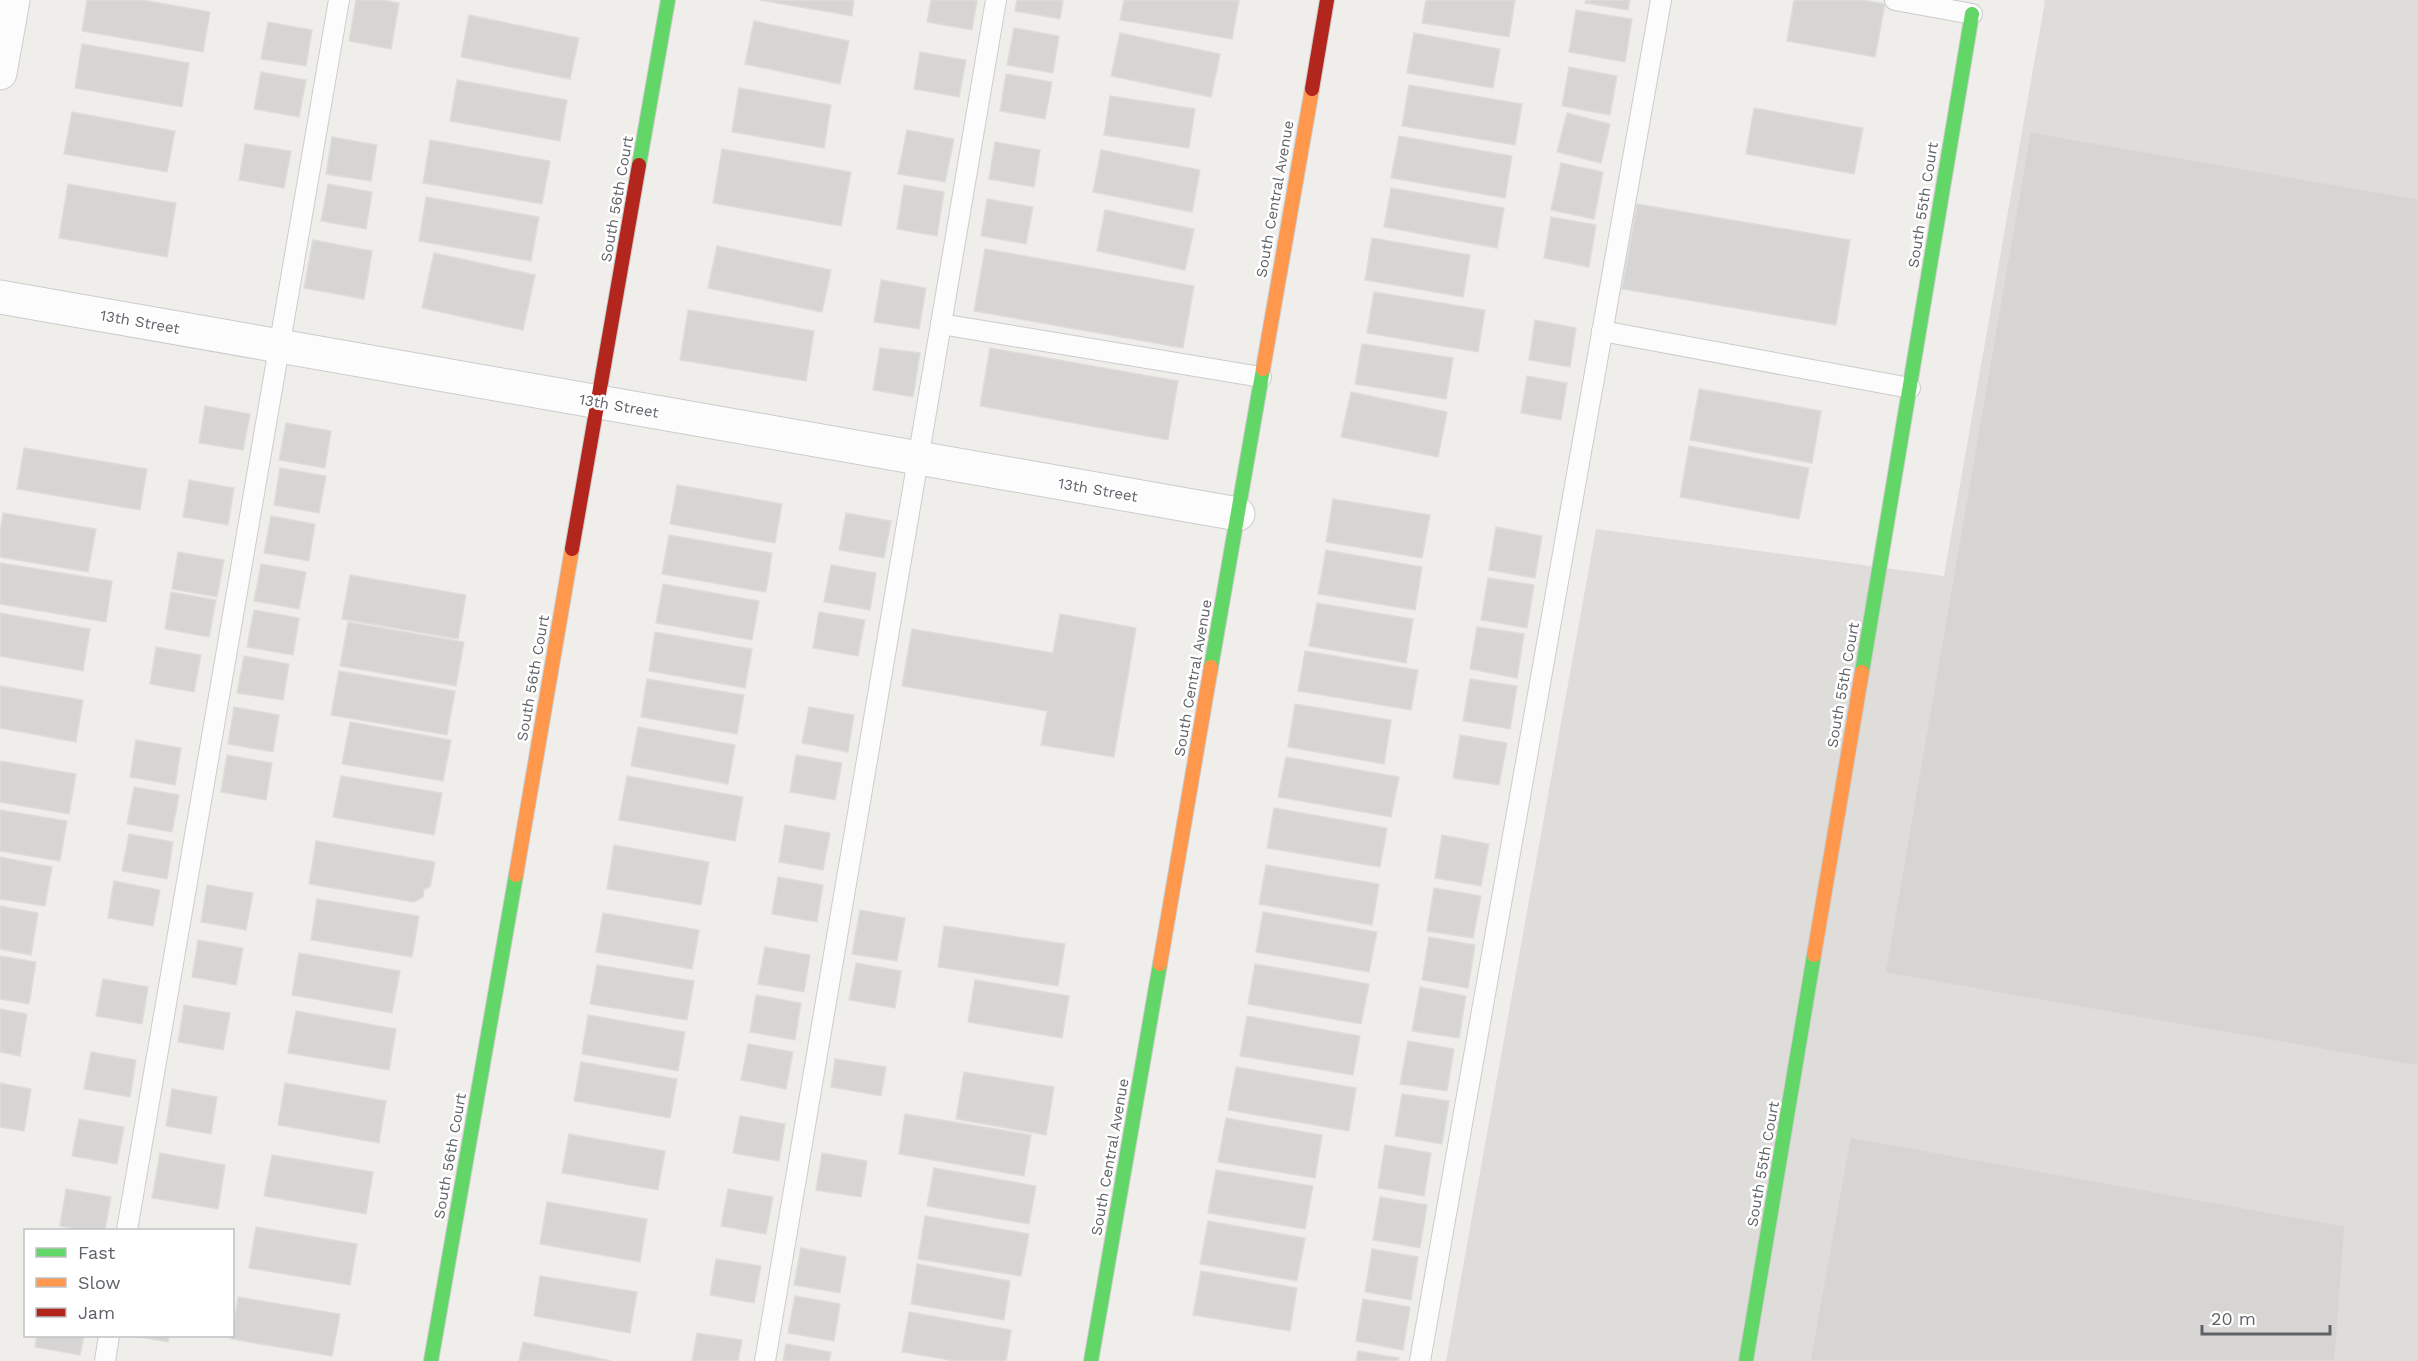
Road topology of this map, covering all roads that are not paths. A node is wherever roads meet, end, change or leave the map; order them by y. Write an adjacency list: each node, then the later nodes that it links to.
1 (13, 0): 9 (street)
2 (339, 0): 13 (lane)
3 (668, 0): 16 (street, South 56th Court)
4 (996, 0): 11 (lane)
5 (1327, 0): 14 (street, South Central Avenue)
6 (1661, 0): 12 (lane)
7 (1895, 0): 8 (lane)
8 (1971, 14): 15 (street, South 55th Court)
9 (0, 73)
10 (0, 297): 13 (street, 13th Street)
11 (941, 324): 14 (lane); 17 (lane)
12 (1602, 331): 15 (lane); 25 (lane)
13 (279, 346): 16 (street, 13th Street); 19 (lane)
14 (1261, 377): 18 (street, South Central Avenue)
15 (1910, 388): 26 (street, South 55th Court)
16 (598, 402): 17 (street, 13th Street); 22 (street, South 56th Court)
17 (919, 458): 18 (street, 13th Street); 23 (lane)
18 (1238, 514): 24 (street, South Central Avenue)
19 (128, 1229)
20 (109, 1337): 21 (lane)
21 (105, 1361)
22 (431, 1361)
23 (765, 1361)
24 (1091, 1361)
25 (1420, 1361)
26 (1746, 1361)

